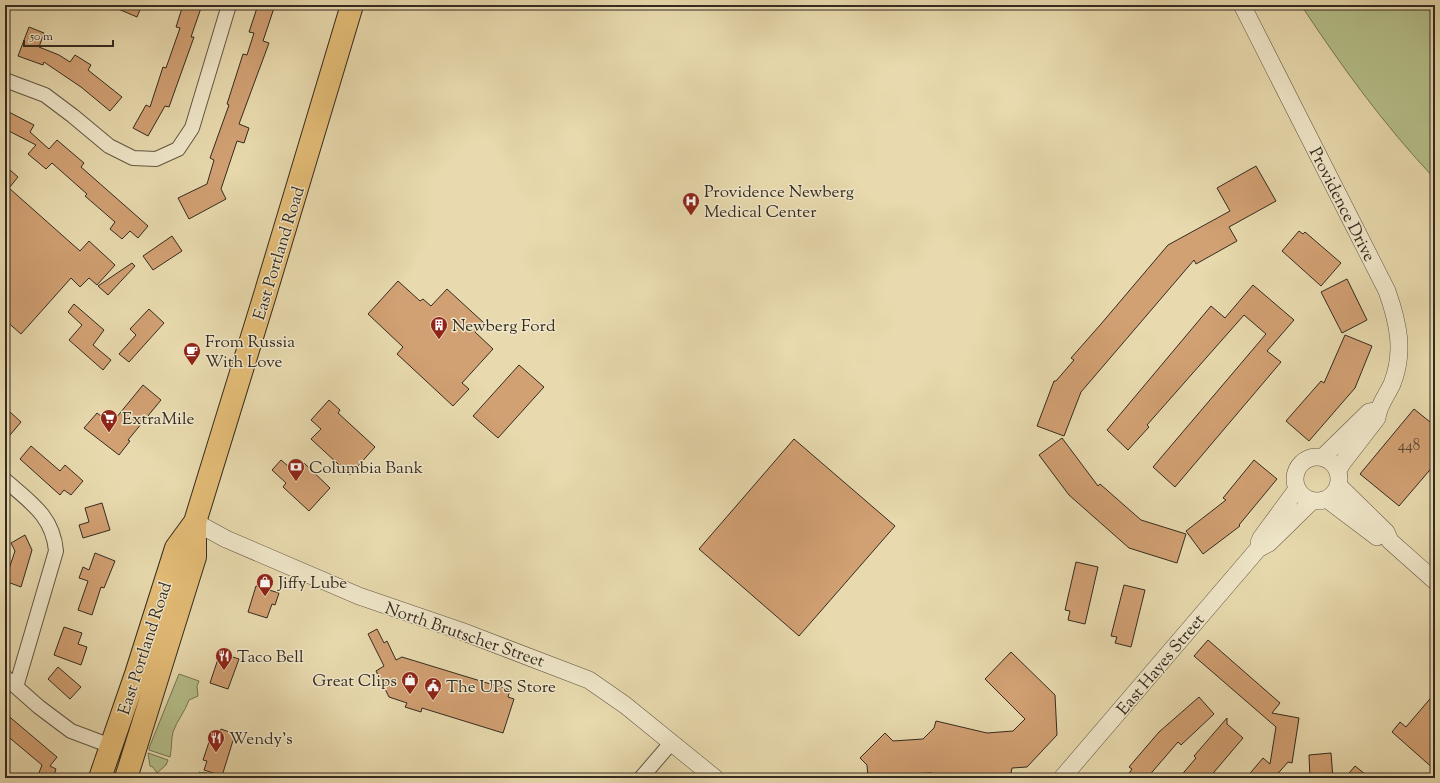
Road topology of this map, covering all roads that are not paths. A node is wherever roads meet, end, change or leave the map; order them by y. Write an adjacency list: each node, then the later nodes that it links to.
1 (229, 5): 4 (street)
2 (352, 5): 11 (highway, East Portland Road)
3 (1242, 5): 5 (street, Providence Drive)
4 (5, 80)
5 (1378, 410): 6 (street, Providence Drive); 7 (street, Providence Drive)
6 (1323, 457): 7 (street); 9 (street)
7 (1339, 478): 10 (street); 12 (street)
8 (5, 480): 16 (street)
9 (1297, 489): 10 (street); 13 (street, East Hayes Street)
10 (1320, 500): 12 (street); 13 (street, East Hayes Street)
11 (195, 522): 17 (street, North Brutscher Street); 18 (highway, East Portland Road); 20 (highway, East Portland Road)
12 (1390, 542): 14 (street)
13 (1258, 549): 23 (street, East Hayes Street)
14 (1435, 581)
15 (5, 677): 16 (street)
16 (16, 687): 18 (street)
17 (671, 743): 21 (street); 22 (street, North Brutscher Street)
18 (112, 746): 19 (highway, East Portland Road)
19 (100, 778)
20 (126, 778)
21 (641, 778)
22 (715, 778)
23 (1062, 778)

